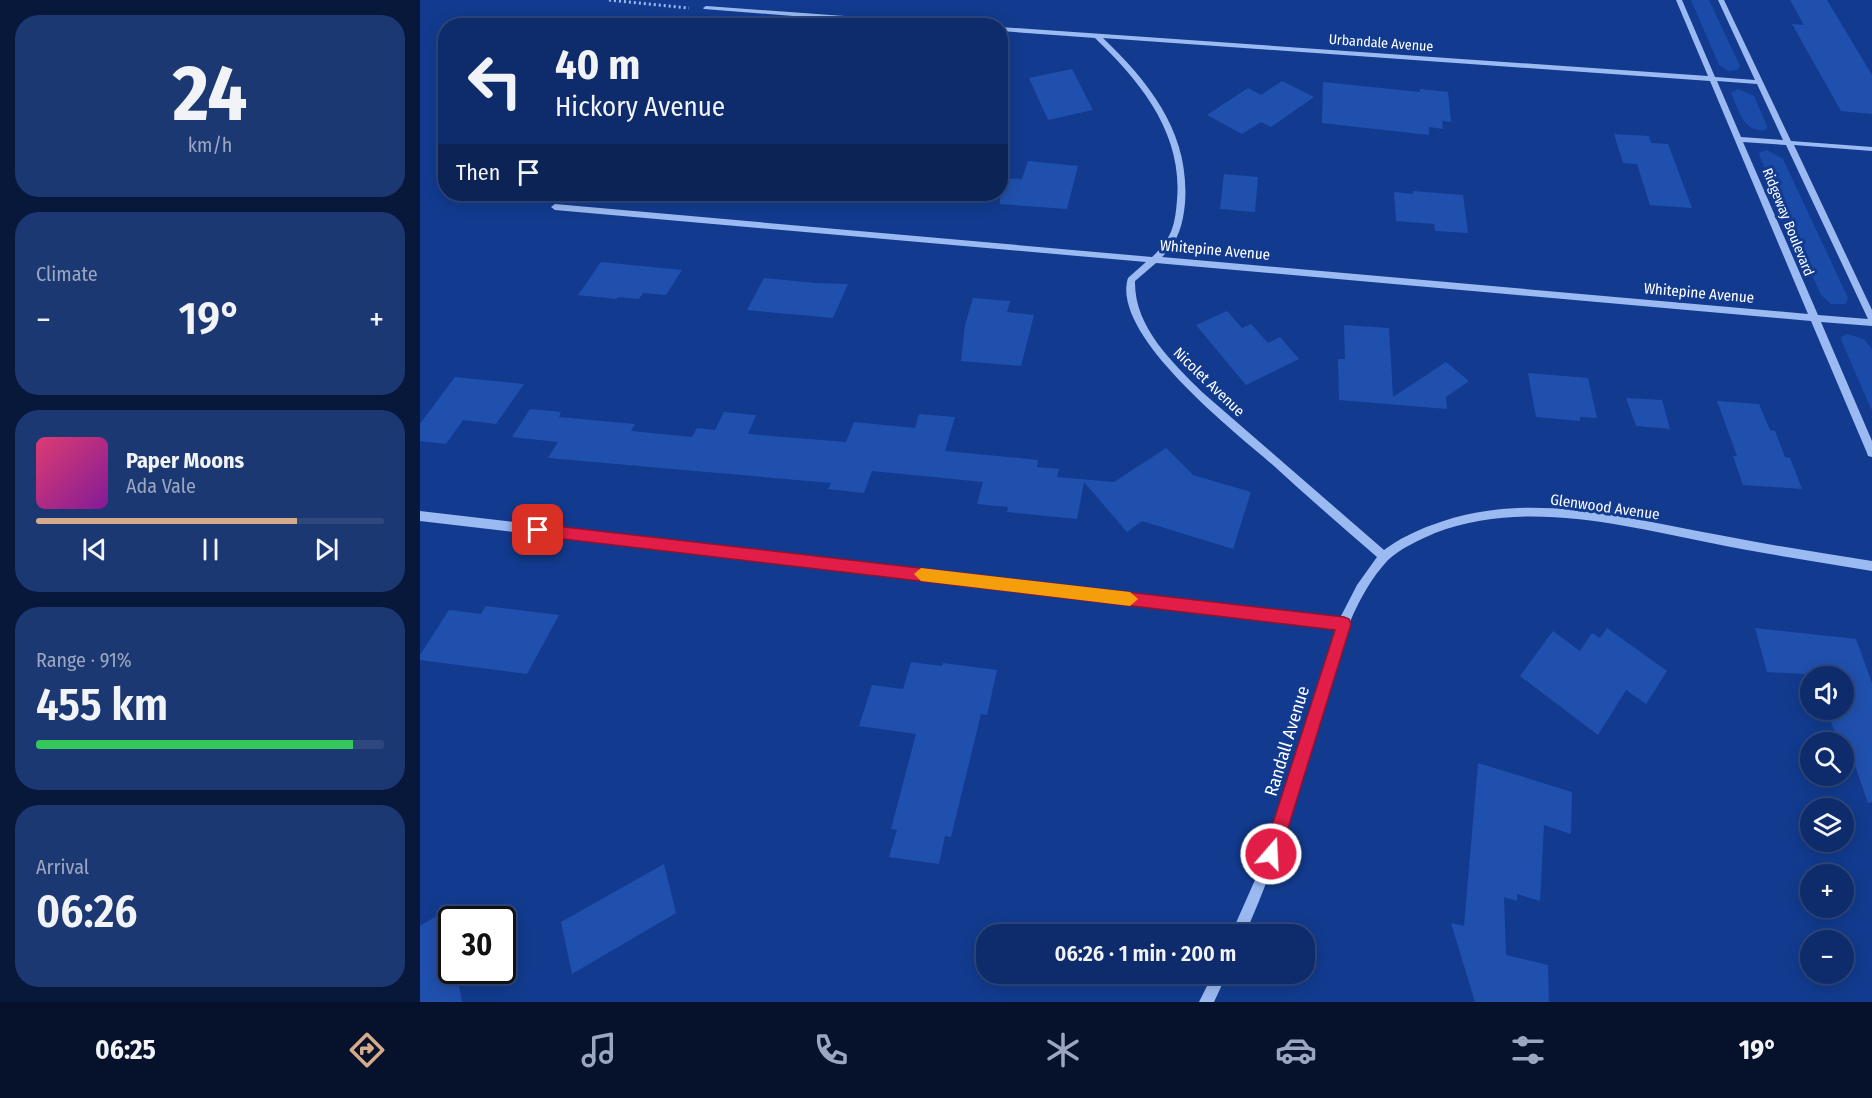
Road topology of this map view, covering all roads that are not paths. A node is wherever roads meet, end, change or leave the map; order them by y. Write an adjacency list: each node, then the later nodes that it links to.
1 (1679, 0): 7 (street, Ridgeway Boulevard)
2 (1721, 0): 8 (street)
3 (706, 8): 4 (street)
4 (844, 18)
5 (1008, 30): 6 (street, Urbandale Avenue)
6 (1097, 36): 7 (street, Urbandale Avenue); 13 (street, Nicolet Avenue)
7 (1713, 79): 8 (street, Urbandale Avenue); 9 (street, Ridgeway Boulevard)
8 (1761, 82): 10 (street)
9 (1739, 139): 10 (street); 14 (street, Ridgeway Boulevard)
10 (1789, 142): 11 (street); 15 (street)
11 (1872, 148)
12 (555, 207): 13 (street, Whitepine Avenue)
13 (1154, 258): 14 (street, Whitepine Avenue); 18 (street, Nicolet Avenue)
14 (1812, 317): 15 (street, Whitepine Avenue); 16 (street, Ridgeway Boulevard)
15 (1872, 321)
16 (1872, 453)
17 (420, 516): 20 (street)
18 (1384, 556): 19 (street, Glenwood Avenue); 20 (street, Glenwood Avenue)
19 (1872, 566)
20 (1344, 624): 21 (street, Randall Avenue)
21 (1243, 924)
22 (1215, 984): 23 (street)
23 (1206, 1002)

